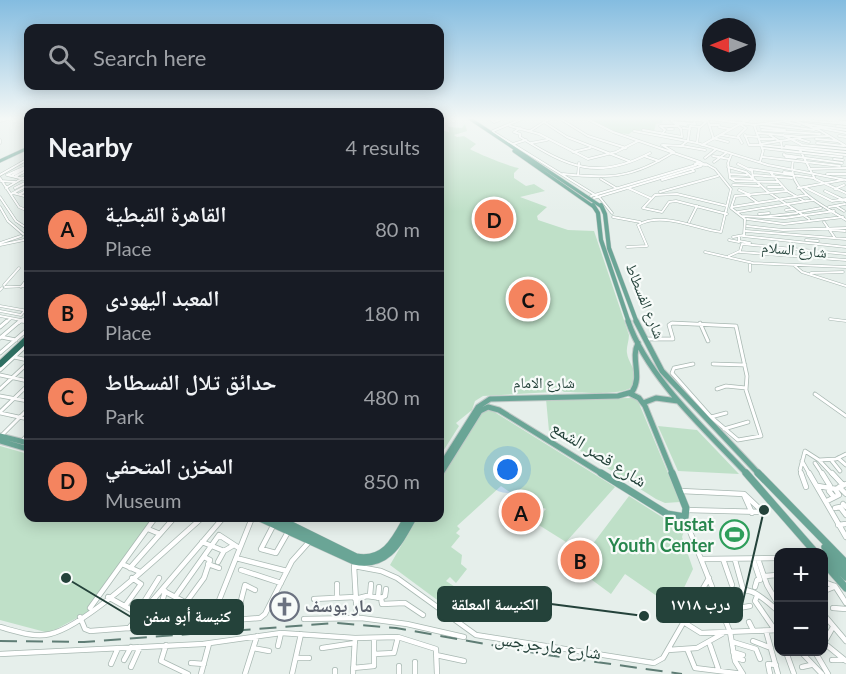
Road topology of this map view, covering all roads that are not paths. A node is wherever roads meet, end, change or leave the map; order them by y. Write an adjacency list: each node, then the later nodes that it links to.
1 (515, 149): 183 (main road, شارع الفسطاط)
2 (519, 149): 131 (main road)
3 (521, 149): 77 (street)
4 (541, 149): 67 (street)
5 (567, 149): 26 (street)
6 (584, 149): 26 (street)
7 (599, 149): 27 (street)
8 (621, 149): 27 (street)
9 (666, 149): 24 (street)
10 (668, 149): 24 (street)
11 (697, 149): 22 (street)
12 (762, 149): 35 (street)
13 (783, 149): 39 (street)
14 (793, 149): 25 (street)
15 (808, 149): 25 (street)
16 (814, 149): 30 (street)
17 (819, 149): 44 (street)
18 (825, 149): 40 (street)
19 (825, 149): 40 (street)
20 (827, 149): 40 (street)
21 (24, 150): 45 (main road)
22 (705, 150)
23 (715, 150): 29 (street); 36 (street)
24 (674, 152): 47 (street); 53 (street)
25 (801, 152): 30 (street); 39 (street)
26 (573, 153): 27 (street)
27 (610, 153): 48 (street)
28 (650, 153): 32 (street)
29 (726, 153): 31 (street); 34 (street)
30 (808, 154): 42 (street)
31 (731, 155): 37 (street); 41 (street)
32 (644, 156): 47 (street); 48 (street)
33 (713, 156): 34 (street)
34 (718, 157): 41 (street); 49 (street)
35 (763, 157): 38 (street); 54 (street)
36 (705, 158)
37 (741, 158): 54 (street); 55 (street)
38 (774, 158): 51 (street); 63 (street)
39 (804, 158): 42 (street); 68 (street)
40 (844, 158): 43 (street); 44 (street); 61 (street); 72 (street); 81 (street); 90 (street); 100 (street)
41 (729, 159): 65 (street)
42 (810, 159): 44 (street)
43 (834, 159)
44 (824, 160): 61 (street)
45 (0, 161)
46 (24, 161): 57 (street)
47 (659, 161): 76 (street)
48 (631, 162): 58 (street)
49 (714, 162)
50 (785, 162): 73 (street)
51 (793, 162): 60 (street); 68 (street); 80 (street)
52 (579, 163): 67 (street)
53 (698, 163): 59 (street); 62 (street); 78 (street)
54 (759, 163): 56 (street)
55 (738, 164): 70 (street); 71 (street)
56 (764, 164): 63 (street); 75 (street)
57 (16, 165): 64 (street); 85 (street)
58 (617, 165): 67 (street); 76 (street)
59 (706, 165): 62 (street); 87 (street)
60 (800, 165)
61 (826, 165): 68 (street); 72 (street)
62 (701, 166): 78 (street)
63 (772, 166): 73 (street)
64 (24, 167)
65 (728, 167): 70 (street); 88 (street)
66 (815, 167): 68 (street)
67 (579, 168): 83 (street)
68 (808, 168): 72 (street); 80 (street); 90 (street); 95 (street)
69 (24, 169): 86 (street)
70 (735, 169): 84 (street)
71 (750, 169): 75 (street); 94 (street)
72 (830, 169): 81 (street)
73 (784, 170): 80 (street)
74 (24, 171): 91 (street)
75 (760, 171): 79 (street)
76 (629, 172): 93 (street)
77 (561, 174): 83 (street); 131 (street)
78 (674, 174): 114 (street); 114 (street)
79 (770, 174): 80 (street); 94 (street); 99 (street)
80 (792, 174): 89 (street); 115 (street)
81 (838, 174): 90 (street)
82 (24, 175): 96 (street)
83 (578, 175): 93 (street)
84 (749, 175): 88 (street); 94 (street)
85 (1, 176): 86 (street); 97 (street); 109 (street)
86 (8, 176): 91 (street)
87 (718, 176): 128 (street); 147 (street)
88 (730, 176): 94 (street)
89 (803, 176): 95 (street); 105 (street)
90 (825, 176): 100 (street)
91 (15, 177): 96 (street)
92 (763, 177): 98 (street)
93 (600, 178): 113 (street)
94 (754, 178): 98 (street); 108 (street)
95 (813, 178): 102 (street)
96 (22, 179): 97 (street)
97 (16, 182): 101 (street); 109 (street)
98 (767, 182): 99 (street)
99 (778, 182): 111 (street)
100 (829, 182): 102 (street)
101 (24, 183)
102 (822, 183): 105 (street); 117 (street)
103 (24, 185): 116 (street)
104 (733, 185): 108 (street)
105 (814, 185): 112 (street)
106 (844, 185): 117 (street)
107 (24, 186): 123 (street)
108 (761, 186): 122 (street)
109 (6, 187): 123 (street)
110 (768, 187): 111 (street)
111 (782, 187): 119 (street)
112 (804, 187): 115 (street); 141 (street)
113 (616, 188): 114 (street); 131 (street)
114 (629, 188): 131 (street); 135 (street)
115 (798, 188): 134 (street)
116 (15, 189)
117 (834, 189): 120 (street); 125 (street)
118 (750, 191): 129 (street)
119 (787, 191): 122 (street); 133 (street)
120 (825, 191): 124 (street); 141 (street)
121 (24, 192): 126 (street)
122 (768, 192): 129 (street); 138 (street)
123 (12, 193): 126 (street); 155 (street)
124 (820, 193)
125 (846, 193)
126 (20, 194): 127 (street)
127 (24, 195)
128 (654, 195): 132 (street); 135 (street)
129 (752, 195): 136 (street); 136 (street); 137 (street); 143 (street)
130 (0, 196): 161 (street)
131 (595, 196): 162 (street); 184 (main road, شارع الفسطاط)
132 (686, 196): 142 (street); 147 (street)
133 (795, 196): 134 (street); 138 (street); 140 (street)
134 (807, 197): 139 (street)
135 (650, 198): 142 (street)
136 (743, 198): 144 (street); 151 (street)
137 (759, 198)
138 (778, 199): 143 (street); 145 (street)
139 (815, 200): 140 (street); 152 (street)
140 (804, 201): 145 (street)
141 (845, 202): 149 (street)
142 (682, 203): 146 (street)
143 (758, 203): 144 (street)
144 (748, 205): 151 (street)
145 (787, 205): 148 (street); 156 (street)
146 (697, 206): 164 (street); 176 (street)
147 (727, 206): 164 (street)
148 (775, 206): 153 (street); 166 (street)
149 (835, 206): 152 (street); 168 (street)
150 (0, 207): 167 (street)
151 (732, 207): 159 (street)
152 (828, 207): 158 (street)
153 (764, 208): 159 (street); 163 (street)
154 (821, 208): 160 (street)
155 (24, 209)
156 (793, 209): 157 (street); 160 (street)
157 (786, 210)
158 (834, 211): 168 (street); 170 (street)
159 (738, 212): 169 (street)
160 (798, 212): 166 (street); 170 (street)
161 (11, 213): 167 (street); 182 (street)
162 (612, 213)
163 (768, 213): 165 (street); 166 (street); 174 (street)
164 (728, 214): 175 (street)
165 (759, 214)
166 (787, 214)
167 (5, 215): 193 (street)
168 (844, 215): 173 (street)
169 (741, 216): 172 (street); 174 (street)
170 (803, 216): 173 (street); 174 (street)
171 (613, 217): 175 (street)
172 (745, 219): 174 (street); 181 (street)
173 (809, 219): 179 (street)
174 (755, 220): 178 (street)
175 (640, 222): 213 (street)
176 (689, 222)
177 (824, 222): 189 (street)
178 (771, 223): 179 (street); 185 (street)
179 (795, 223): 186 (street); 188 (street)
180 (812, 224): 187 (street)
181 (747, 225): 185 (street); 191 (street)
182 (24, 226)
183 (600, 228): 184 (main road); 260 (main road, شارع الفسطاط)
184 (607, 228): 260 (main road, شارع الفسطاط)
185 (773, 229): 188 (street)
186 (806, 229): 187 (street); 188 (street)
187 (815, 229): 189 (street)
188 (801, 230)
189 (830, 230): 190 (street); 198 (street)
190 (845, 230)
191 (746, 231): 194 (street); 197 (street)
192 (825, 232): 200 (street)
193 (22, 235): 202 (street); 209 (street)
194 (783, 235): 195 (street); 206 (street)
195 (803, 236): 200 (street); 207 (street)
196 (733, 237): 197 (street)
197 (740, 238): 203 (street); 204 (street); 204 (street)
198 (835, 238): 200 (street); 201 (street)
199 (765, 239): 204 (street); 206 (street); 216 (street)
200 (829, 239): 212 (street)
201 (846, 239)
202 (24, 240): 209 (street)
203 (729, 240)
204 (750, 242): 214 (street, شارع السلام); 220 (street, شارع السلام)
205 (760, 242): 214 (street)
206 (786, 242): 208 (street)
207 (807, 242): 208 (street); 211 (street); 211 (street)
208 (801, 243): 218 (street)
209 (0, 244)
210 (773, 244): 217 (street)
211 (825, 245): 212 (street)
212 (833, 246): 215 (street)
213 (627, 247)
214 (763, 247): 216 (street, شارع السلام)
215 (846, 247)
216 (768, 248): 217 (street, شارع السلام)
217 (775, 248): 218 (street, شارع السلام)
218 (806, 251): 224 (street, شارع السلام)
219 (705, 252): 226 (street)
220 (739, 252): 222 (street); 226 (street)
221 (795, 253): 227 (street)
222 (747, 254): 225 (street); 230 (street)
223 (801, 254): 228 (street)
224 (846, 254)
225 (762, 255): 227 (street); 231 (street)
226 (729, 257): 230 (street)
227 (797, 258): 228 (street)
228 (804, 258): 229 (street)
229 (846, 260)
230 (749, 262): 231 (street); 236 (street)
231 (767, 264): 232 (street)
232 (794, 265): 233 (street); 237 (street)
233 (839, 267): 234 (street); 238 (street)
234 (846, 267)
235 (19, 268): 241 (street)
236 (750, 271)
237 (804, 272): 238 (street); 240 (street)
238 (845, 273)
239 (24, 284): 242 (street)
240 (846, 286)
241 (2, 287): 242 (street)
242 (21, 287): 243 (street)
243 (24, 287)
244 (0, 306): 245 (street)
245 (24, 310)
246 (0, 311): 247 (street)
247 (24, 312)
248 (0, 316): 249 (street)
249 (12, 318): 251 (street); 254 (street)
250 (830, 319): 252 (street)
251 (22, 320): 255 (street)
252 (846, 321)
253 (700, 323): 260 (street); 261 (street); 269 (street)
254 (0, 327): 255 (street)
255 (9, 330): 257 (street)
256 (24, 333): 258 (street)
257 (1, 337): 258 (street)
258 (16, 340): 263 (street)
259 (24, 340): 266 (highway)
260 (641, 341): 279 (main road); 285 (main road, شارع الفسطاط); 340 (main road, شارع الفسطاط)
261 (708, 341)
262 (24, 348): 264 (street)
263 (0, 353)
264 (14, 357): 265 (street); 271 (street)
265 (24, 361)
266 (0, 362)
267 (693, 364): 294 (street)
268 (713, 364): 269 (street)
269 (745, 365): 277 (street)
270 (24, 366): 273 (street)
271 (0, 370)
272 (0, 375): 273 (street)
273 (13, 378): 274 (street); 275 (street)
274 (24, 382)
275 (3, 387)
276 (24, 388): 283 (street)
277 (746, 388): 278 (street); 297 (street)
278 (717, 389)
279 (629, 393): 282 (main road, شارع الامام); 286 (main road)
280 (815, 394): 292 (street)
281 (0, 396): 283 (street)
282 (503, 397): 287 (main road, شارع الامام); 288 (main road)
283 (14, 399): 284 (street); 289 (street)
284 (24, 401)
285 (678, 401): 286 (main road); 343 (main road, شارع الفسطاط)
286 (643, 403): 316 (main road, شارع قصر الشمع)
287 (484, 405): 288 (main road); 307 (main road); 311 (main road)
288 (499, 410): 322 (main road, شارع قصر الشمع)
289 (0, 413): 293 (street)
290 (24, 413): 293 (street)
291 (726, 413): 294 (street)
292 (846, 416)
293 (20, 417): 295 (street); 298 (street)
294 (711, 417): 297 (street)
295 (24, 418)
296 (748, 422): 297 (street)
297 (724, 429)
298 (0, 437): 301 (main road)
299 (24, 439): 301 (street)
300 (0, 441): 303 (main road)
301 (21, 442): 302 (main road)
302 (24, 442)
303 (24, 448)
304 (846, 454): 305 (street)
305 (838, 458): 306 (street); 310 (street)
306 (831, 460): 309 (street); 312 (street)
307 (444, 461)
308 (802, 461): 309 (street); 313 (street); 314 (street)
309 (817, 461): 315 (street); 315 (street)
310 (846, 465)
311 (444, 469)
312 (840, 471)
313 (818, 486): 315 (street); 319 (street)
314 (806, 487)
315 (837, 487): 318 (street); 319 (street)
316 (679, 491): 317 (street); 322 (main road, شارع قصر الشمع)
317 (744, 494): 321 (street); 321 (street)
318 (846, 494)
319 (827, 501): 335 (street)
320 (835, 508): 323 (street)
321 (752, 513): 322 (street)
322 (686, 514): 352 (street, شارع قصر الشمع)
323 (846, 515)
324 (152, 522): 336 (street)
325 (170, 522): 338 (street)
326 (197, 522): 366 (street)
327 (220, 522): 342 (street)
328 (250, 522): 345 (street)
329 (275, 522): 337 (street)
330 (277, 522): 337 (main road)
331 (278, 522): 357 (main road)
332 (404, 522): 357 (main road)
333 (410, 522): 357 (main road)
334 (846, 524): 335 (street)
335 (838, 525): 339 (street)
336 (147, 528): 338 (street); 359 (street)
337 (289, 530): 341 (main road)
338 (160, 534): 361 (street)
339 (846, 537)
340 (820, 538): 358 (main road, شارع الفسطاط); 363 (main road)
341 (310, 541): 357 (main road); 365 (street)
342 (202, 542): 344 (street); 386 (street)
343 (806, 542): 346 (main road, شارع الفسطاط); 347 (main road)
344 (211, 546): 345 (street); 348 (street); 349 (street)
345 (237, 547): 348 (street); 350 (street)
346 (811, 548)
347 (815, 548)
348 (224, 551): 360 (street)
349 (204, 557): 360 (street); 392 (street)
350 (236, 558): 365 (street); 419 (street)
351 (774, 558): 355 (street)
352 (701, 559): 353 (street); 372 (street, شارع قصر الشمع)
353 (723, 559): 354 (street); 377 (street)
354 (734, 559): 355 (street); 385 (street)
355 (755, 559): 368 (street); 380 (street)
356 (828, 559): 369 (main road)
357 (354, 562): 395 (street); 451 (street, شارع مارجرجس)
358 (846, 563)
359 (122, 564): 361 (street); 407 (street)
360 (208, 564): 399 (street)
361 (130, 568): 366 (street)
362 (828, 568): 382 (main road)
363 (846, 569)
364 (242, 570): 373 (street)
365 (287, 571): 373 (street)
366 (140, 572): 370 (street)
367 (774, 575): 368 (street)
368 (765, 576): 387 (street)
369 (846, 577)
370 (132, 578): 388 (street); 401 (street)
371 (159, 578): 408 (street)
372 (709, 578): 390 (street, شارع قصر الشمع); 406 (street)
373 (281, 583): 414 (street)
374 (828, 583): 378 (street)
375 (337, 584): 394 (street)
376 (371, 585): 389 (street)
377 (732, 585)
378 (836, 586): 383 (street); 405 (street)
379 (379, 587): 396 (street)
380 (755, 587)
381 (386, 588): 396 (street)
382 (846, 588)
383 (828, 589)
384 (255, 590): 414 (street)
385 (743, 590): 390 (street); 391 (street)
386 (163, 591): 392 (street); 408 (street); 409 (street)
387 (772, 594): 393 (street)
388 (108, 596): 401 (street); 407 (street)
389 (370, 596): 395 (street); 396 (street)
390 (716, 596): 410 (street, شارع قصر الشمع)
391 (757, 596): 400 (street); 420 (street)
392 (175, 597): 399 (street)
393 (774, 597)
394 (337, 598): 395 (street); 397 (street)
395 (355, 598): 413 (street)
396 (379, 598): 411 (street)
397 (314, 599)
398 (774, 602): 400 (street)
399 (185, 603): 419 (street); 422 (street)
400 (769, 603): 403 (street)
401 (125, 606): 408 (street)
402 (750, 606): 410 (street)
403 (774, 607)
404 (833, 608): 405 (street)
405 (846, 608)
406 (692, 610): 410 (street); 417 (street)
407 (88, 612): 412 (street)
408 (139, 614): 424 (street)
409 (159, 614)
410 (723, 614): 429 (street, شارع قصر الشمع)
411 (423, 615)
412 (80, 617): 421 (street); 424 (street)
413 (357, 618): 415 (street); 433 (street)
414 (236, 620): 419 (street)
415 (304, 620)
416 (828, 621): 423 (street)
417 (685, 622): 429 (street); 451 (street)
418 (749, 622): 425 (street)
419 (208, 623): 422 (street)
420 (774, 626)
421 (0, 627)
422 (168, 627): 424 (street)
423 (832, 627): 432 (street); 438 (street)
424 (129, 628)
425 (753, 630): 427 (street); 429 (street)
426 (774, 630): 427 (street)
427 (766, 631): 450 (street)
428 (281, 633): 430 (street); 431 (street); 443 (street)
429 (727, 633): 439 (street, شارع قصر الشمع); 442 (street)
430 (301, 634): 436 (street); 462 (street)
431 (257, 635): 440 (street); 448 (street)
432 (828, 635)
433 (464, 637)
434 (374, 638): 435 (street); 436 (street); 456 (street)
435 (398, 638): 454 (street); 456 (street)
436 (355, 641): 449 (street); 478 (street)
437 (753, 641): 450 (street)
438 (846, 641)
439 (732, 642): 457 (street, شارع قصر الشمع); 464 (street)
440 (209, 643): 441 (street); 472 (street)
441 (166, 645): 446 (street); 480 (street)
442 (710, 645): 453 (street); 479 (street)
443 (278, 646)
444 (828, 646): 468 (street)
445 (131, 647): 446 (street); 447 (street); 465 (street)
446 (140, 647): 476 (street)
447 (118, 648): 455 (street); 471 (street)
448 (253, 648): 452 (street); 482 (street)
449 (322, 648)
450 (771, 648): 473 (street)
451 (668, 650): 453 (street)
452 (269, 651)
453 (688, 651): 479 (street)
454 (436, 652): 467 (street); 486 (street)
455 (0, 654)
456 (374, 654): 478 (street)
457 (734, 654): 461 (street); 487 (street, شارع قصر الشمع)
458 (788, 656): 490 (street)
459 (805, 656): 474 (street)
460 (818, 656): 492 (street)
461 (743, 657)
462 (296, 658): 463 (street); 483 (street)
463 (309, 658)
464 (760, 659)
465 (124, 660)
466 (832, 660): 468 (street)
467 (464, 661)
468 (845, 661)
469 (415, 662): 485 (street)
470 (190, 663): 472 (street)
471 (111, 664)
472 (204, 664): 481 (street)
473 (776, 665): 488 (street); 489 (street)
474 (811, 665): 477 (street); 491 (street)
475 (399, 666): 484 (street)
476 (131, 667)
477 (802, 667)
478 (353, 671)
479 (719, 671): 487 (street)
480 (188, 674)
481 (201, 674)
482 (244, 674)
483 (292, 674)
484 (399, 674)
485 (415, 674)
486 (437, 674)
487 (743, 674)
488 (770, 674)
489 (778, 674)
490 (794, 674)
491 (822, 674)
492 (828, 674)

